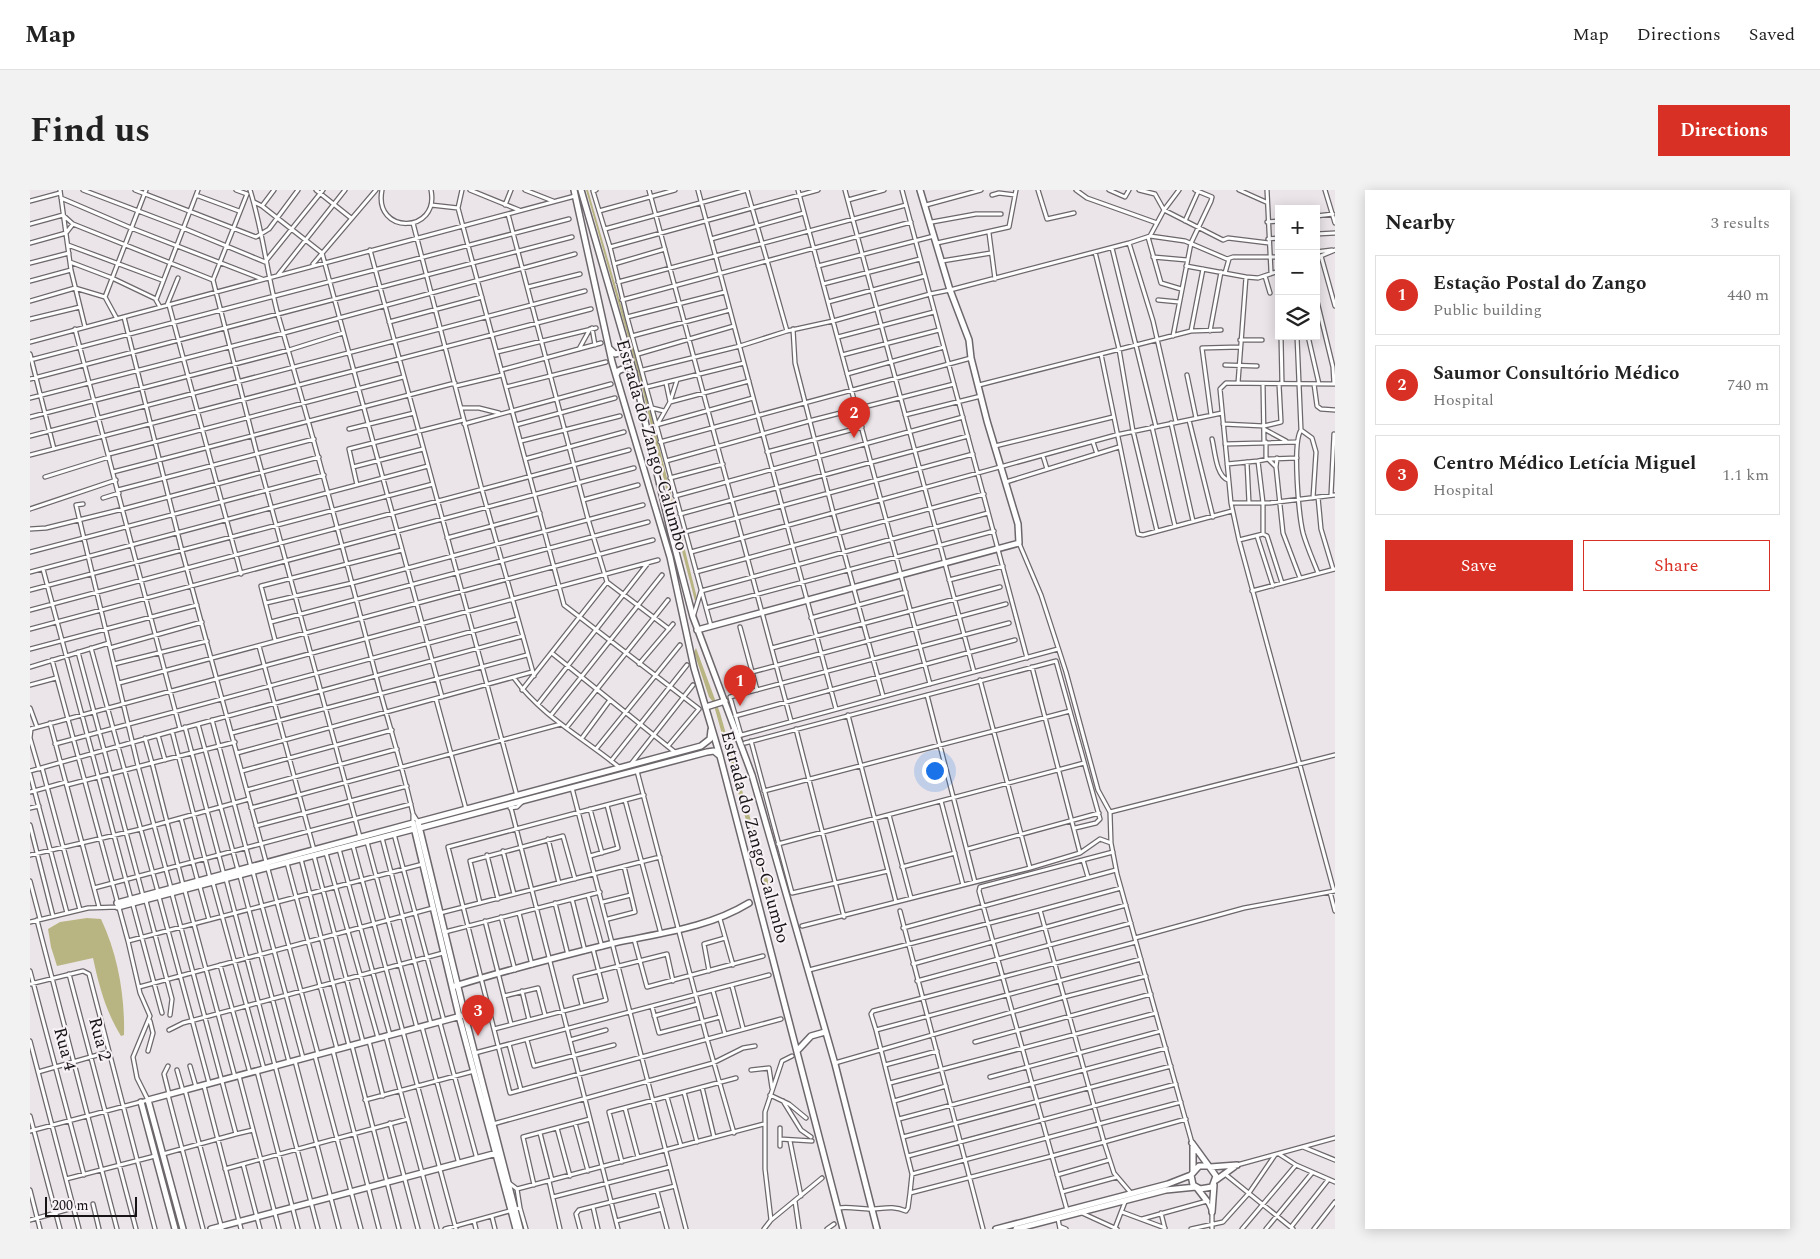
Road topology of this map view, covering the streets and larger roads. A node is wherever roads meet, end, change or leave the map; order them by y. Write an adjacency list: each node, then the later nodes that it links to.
1 (82, 190): 64 (street)
2 (135, 190): 41 (street)
3 (198, 190): 45 (street)
4 (236, 190): 39 (street)
5 (274, 190): 61 (street)
6 (298, 190): 78 (street)
7 (316, 190): 42 (street)
8 (345, 190): 56 (street)
9 (376, 190): 79 (street)
10 (382, 190): 88 (street)
11 (431, 190): 58 (street)
12 (462, 190): 62 (street)
13 (470, 190): 59 (street)
14 (511, 190): 59 (street)
15 (525, 190): 53 (street)
16 (581, 190): 275 (street, Estrada do Zango-Calumbo)
17 (596, 190): 69 (street)
18 (649, 190): 49 (street)
19 (675, 190): 49 (street)
20 (698, 190): 55 (street)
21 (747, 190): 55 (street); 63 (street)
22 (798, 190): 46 (street)
23 (818, 190): 46 (street)
24 (845, 190): 50 (street)
25 (884, 190): 50 (street)
26 (902, 190): 57 (street)
27 (920, 190): 60 (street)
28 (981, 190): 60 (street)
29 (1016, 190): 48 (street)
30 (1038, 190): 71 (street)
31 (1076, 190): 89 (street)
32 (1109, 190): 33 (street)
33 (1129, 190)
34 (1139, 190): 65 (street)
35 (1179, 190): 65 (street)
36 (1239, 190): 54 (street)
37 (1267, 190): 54 (street)
38 (1325, 190): 74 (street)
39 (250, 191): 52 (street); 67 (street)
40 (1197, 191): 83 (street); 100 (street)
41 (146, 192): 64 (street); 66 (street)
42 (322, 192): 56 (street); 98 (street)
43 (574, 193): 53 (street); 285 (street, Estrada do Zango-Calumbo)
44 (60, 194): 51 (street); 75 (street); 95 (street)
45 (196, 194): 66 (street); 67 (street)
46 (799, 195): 63 (street); 70 (street)
47 (992, 195): 48 (street)
48 (1015, 195): 104 (street)
49 (651, 197): 69 (street); 76 (street)
50 (848, 200): 81 (street)
51 (30, 201)
52 (253, 201): 61 (street); 108 (street)
53 (554, 202): 68 (street)
54 (1266, 202): 87 (street)
55 (701, 203): 76 (street); 82 (street)
56 (334, 204): 79 (street); 116 (street)
57 (906, 204): 81 (street); 85 (street)
58 (431, 205): 62 (street); 88 (street)
59 (505, 205): 68 (street)
60 (926, 205): 86 (street)
61 (262, 206): 78 (street)
62 (458, 208): 93 (street)
63 (752, 209): 82 (street); 94 (street)
64 (138, 210): 95 (street); 96 (street)
65 (1164, 210): 83 (street); 89 (street)
66 (190, 211): 96 (street); 97 (street)
67 (239, 211): 97 (street)
68 (520, 211): 72 (street)
69 (599, 211): 99 (street)
70 (804, 213): 94 (street); 101 (street)
71 (1074, 213)
72 (508, 214): 93 (street); 106 (street)
73 (1001, 214): 86 (street)
74 (1334, 214): 77 (street); 90 (street)
75 (63, 215): 91 (street); 92 (street); 102 (street)
76 (656, 215): 99 (street); 103 (street)
77 (1320, 216)
78 (278, 217): 98 (street); 108 (street)
79 (351, 218): 139 (street)
80 (569, 219): 106 (street)
81 (853, 219): 101 (street); 113 (street)
82 (706, 221): 103 (street); 114 (street)
83 (1185, 221): 100 (street)
84 (1275, 221): 87 (street)
85 (911, 222): 113 (street); 117 (street)
86 (932, 222): 109 (street)
87 (1267, 222): 118 (street)
88 (413, 223): 112 (street)
89 (1157, 223): 111 (street)
90 (1335, 223)
91 (30, 224)
92 (73, 224): 102 (street); 127 (street)
93 (463, 226): 112 (street); 126 (street)
94 (757, 226): 114 (street); 124 (street)
95 (131, 228): 127 (street); 128 (street)
96 (183, 228): 125 (street); 128 (street)
97 (232, 228): 108 (street); 125 (street)
98 (292, 229): 116 (street); 156 (street)
99 (605, 229): 129 (street)
100 (1199, 229): 118 (street); 122 (street)
101 (809, 230): 124 (street); 131 (street)
102 (66, 233): 119 (street); 123 (street)
103 (661, 233): 129 (street); 133 (street)
104 (989, 233): 120 (street); 140 (street)
105 (1335, 233): 107 (street)
106 (513, 234): 126 (street); 135 (street)
107 (1320, 234)
108 (261, 236): 156 (street)
109 (935, 236): 117 (street); 120 (street)
110 (572, 237): 135 (street)
111 (1149, 237): 121 (street); 122 (street); 145 (street)
112 (416, 238): 132 (street); 147 (street)
113 (858, 238): 131 (street); 142 (street)
114 (711, 239): 143 (street)
115 (1275, 239): 118 (street)
116 (306, 240): 139 (street); 178 (street)
117 (916, 240): 142 (street); 149 (street)
118 (1268, 241): 148 (street)
119 (30, 243)
120 (937, 243): 153 (street)
121 (1130, 243): 130 (street); 265 (street)
122 (1191, 243): 150 (street); 151 (street)
123 (67, 244): 138 (street); 161 (street)
124 (762, 244): 143 (street); 152 (street)
125 (226, 245): 155 (street); 156 (street)
126 (468, 245): 147 (street); 160 (street)
127 (125, 246): 159 (street); 161 (street)
128 (176, 246): 155 (street); 159 (street)
129 (610, 247): 162 (street)
130 (1112, 248): 136 (street); 278 (street)
131 (814, 249): 152 (street); 164 (street)
132 (370, 250): 157 (street); 170 (street)
133 (665, 250): 162 (street); 166 (street)
134 (1335, 250): 137 (street); 144 (street)
135 (518, 251): 160 (street); 167 (street)
136 (1095, 252): 185 (street); 287 (street)
137 (1320, 252)
138 (69, 253): 154 (street); 158 (street)
139 (322, 253): 157 (street); 163 (street)
140 (991, 253): 153 (street); 185 (street)
141 (575, 254): 167 (street)
142 (862, 254): 164 (street); 173 (street)
143 (716, 256): 166 (street); 176 (street)
144 (1321, 256): 221 (street)
145 (1153, 257): 151 (street); 198 (street)
146 (1275, 257): 148 (street)
147 (421, 258): 170 (street); 177 (street)
148 (1270, 258): 150 (street); 171 (street)
149 (920, 259): 173 (street); 179 (street)
150 (1228, 259): 174 (street)
151 (1187, 260): 165 (street)
152 (767, 261): 176 (street); 253 (street)
153 (942, 261): 200 (street)
154 (70, 262): 169 (street); 182 (street)
155 (219, 262): 187 (street); 188 (street)
156 (265, 262): 184 (street)
157 (324, 262): 163 (street); 190 (street)
158 (30, 263)
159 (169, 263): 186 (street); 187 (street)
160 (473, 263): 177 (street); 191 (street)
161 (118, 264): 182 (street); 186 (street)
162 (614, 264): 192 (street)
163 (312, 265): 178 (street)
164 (818, 266): 193 (street)
165 (1186, 266): 168 (street); 198 (street)
166 (670, 268): 192 (street); 194 (street)
167 (523, 269): 191 (street); 195 (street)
168 (1203, 269): 174 (street); 254 (street)
169 (71, 270): 189 (street); 196 (street)
170 (375, 270): 190 (street); 197 (street)
171 (1271, 272): 172 (street); 180 (street)
172 (1275, 272)
173 (868, 273): 193 (street); 199 (street)
174 (1223, 273): 181 (street); 255 (street)
175 (580, 274): 195 (street)
176 (720, 274): 194 (street); 203 (street)
177 (426, 275): 197 (street); 205 (street)
178 (278, 276): 184 (street)
179 (925, 276): 199 (street); 206 (street)
180 (1265, 276): 181 (street); 204 (street)
181 (1246, 277): 266 (street)
182 (112, 278): 208 (street); 210 (street)
183 (178, 278): 219 (street)
184 (269, 278): 188 (street); 207 (street)
185 (995, 279): 200 (street)
186 (162, 280): 210 (street)
187 (213, 280): 202 (street)
188 (263, 280): 202 (street)
189 (30, 281)
190 (329, 282): 207 (street); 211 (street)
191 (478, 282): 205 (street); 209 (street)
192 (618, 282): 212 (street)
193 (823, 284): 215 (street)
194 (675, 286): 212 (street); 217 (street)
195 (528, 287): 218 (street)
196 (75, 288): 208 (street); 214 (street); 222 (street)
197 (380, 288): 211 (street); 220 (street)
198 (1181, 289): 216 (street)
199 (872, 290): 215 (street); 226 (street)
200 (950, 290): 206 (street); 299 (street)
201 (585, 291): 218 (street)
202 (215, 292): 219 (street); 224 (street)
203 (725, 292): 217 (street); 228 (street)
204 (1270, 293)
205 (431, 294): 220 (street); 227 (street)
206 (930, 294): 226 (street); 229 (street)
207 (274, 296): 224 (street); 230 (street)
208 (105, 297): 236 (street)
209 (482, 297): 227 (street); 232 (street)
210 (156, 300): 223 (street)
211 (335, 300): 230 (street); 234 (street)
212 (622, 300): 233 (street)
213 (1158, 300): 216 (street)
214 (30, 301)
215 (828, 302): 238 (street)
216 (1179, 302): 261 (street)
217 (680, 303): 233 (street); 241 (street)
218 (532, 304): 232 (street); 242 (street)
219 (168, 305): 223 (street); 239 (street)
220 (385, 306): 234 (street); 240 (street)
221 (1335, 306)
222 (80, 307): 235 (street); 245 (street)
223 (160, 307): 231 (street)
224 (219, 309): 239 (street); 246 (street)
225 (591, 309): 242 (street)
226 (876, 309): 238 (street); 244 (street)
227 (435, 310): 240 (street); 250 (street)
228 (730, 310): 241 (street); 243 (street)
229 (934, 312): 244 (street); 251 (street)
230 (278, 315): 246 (street); 256 (street)
231 (124, 317): 236 (street); 257 (street)
232 (488, 317): 250 (street); 259 (street)
233 (626, 317): 260 (street)
234 (340, 318): 256 (street); 258 (street)
235 (30, 319)
236 (116, 319): 245 (street)
237 (1320, 320): 341 (street)
238 (833, 321): 249 (street); 262 (street)
239 (173, 322): 257 (street); 264 (street)
240 (389, 322): 273 (street)
241 (684, 322): 260 (street); 263 (street)
242 (537, 323): 259 (street); 271 (street)
243 (734, 326): 263 (street); 281 (street)
244 (881, 326): 262 (street); 276 (street)
245 (85, 327): 248 (street)
246 (224, 328): 264 (street); 280 (street)
247 (593, 328): 271 (street); 277 (street); 286 (street)
248 (75, 329): 272 (street); 279 (street)
249 (794, 329): 253 (street); 365 (street)
250 (441, 330): 273 (street); 282 (street)
251 (939, 330): 276 (street); 283 (street)
252 (1221, 330): 255 (street)
253 (787, 331): 281 (street)
254 (1191, 331): 255 (street); 261 (street)
255 (1210, 331)
256 (284, 333): 280 (street); 288 (street)
257 (128, 334): 279 (street); 289 (street)
258 (344, 334): 288 (street); 292 (street)
259 (492, 334): 282 (street); 290 (street)
260 (632, 336): 293 (street)
261 (1173, 336): 265 (street)
262 (838, 337): 295 (street)
263 (689, 339): 293 (street); 296 (street)
264 (178, 340): 289 (street); 297 (street)
265 (1157, 340): 278 (street); 395 (street)
266 (1240, 340): 267 (street); 284 (street)
267 (1262, 340)
268 (1281, 340): 337 (street)
269 (1297, 340): 338 (street)
270 (1309, 340): 340 (street)
271 (541, 341): 290 (street); 298 (street)
272 (30, 342)
273 (394, 342): 292 (street); 301 (street)
274 (601, 343): 277 (street)
275 (626, 343): 285 (street); 316 (street, Estrada do Zango-Calumbo)
276 (886, 344): 295 (street); 303 (street)
277 (595, 345): 286 (street)
278 (1138, 345): 287 (street); 403 (street)
279 (80, 346): 300 (street); 306 (street)
280 (229, 346): 297 (street); 305 (street)
281 (740, 346): 296 (street); 304 (street)
282 (445, 347): 301 (street); 342 (street)
283 (944, 347): 303 (street); 307 (street)
284 (1240, 347): 309 (street); 382 (street)
285 (609, 348): 324 (street, Estrada do Zango-Calumbo)
286 (579, 349): 298 (street)
287 (1119, 349): 294 (street); 412 (street)
288 (289, 350): 305 (street); 311 (street)
289 (133, 352): 306 (street); 314 (street)
290 (497, 352): 312 (street)
291 (30, 354): 300 (street)
292 (349, 354): 311 (street); 315 (street)
293 (638, 354): 313 (street)
294 (1101, 354): 343 (street); 385 (street)
295 (842, 355): 318 (street)
296 (694, 357): 313 (street); 320 (street)
297 (183, 358): 314 (street); 319 (street)
298 (546, 358): 312 (street); 323 (street)
299 (971, 358): 307 (street); 343 (street)
300 (31, 360): 325 (street)
301 (399, 360): 315 (street); 322 (street)
302 (606, 362): 323 (street)
303 (891, 362): 318 (street); 327 (street)
304 (744, 363): 320 (street); 329 (street)
305 (233, 364): 319 (street); 330 (street)
306 (85, 365): 325 (street); 331 (street)
307 (949, 365): 327 (street); 335 (street)
308 (1225, 365): 309 (street)
309 (1239, 365): 310 (street); 333 (street)
310 (1256, 366)
311 (294, 368): 330 (street); 344 (street)
312 (501, 370): 317 (street)
313 (643, 370): 345 (street)
314 (137, 371): 331 (street); 346 (street)
315 (354, 371): 344 (street); 348 (street)
316 (634, 373): 324 (street); 663 (street, Estrada do Zango-Calumbo)
317 (502, 374): 342 (street); 347 (street)
318 (847, 374): 349 (street)
319 (188, 375): 346 (street); 351 (street)
320 (698, 375): 328 (street); 350 (street)
321 (1187, 375): 390 (street)
322 (403, 376): 348 (street); 353 (street)
323 (550, 376): 347 (street); 357 (street)
324 (616, 376): 775 (street, Estrada do Zango-Calumbo)
325 (37, 378): 326 (street); 352 (street)
326 (30, 379)
327 (896, 379): 349 (street); 355 (street)
328 (678, 380): 332 (street); 363 (street)
329 (749, 381): 350 (street); 359 (street)
330 (238, 382): 351 (street); 361 (street)
331 (90, 383): 352 (street); 360 (street)
332 (666, 383): 345 (street); 363 (street)
333 (1238, 383): 336 (street); 379 (street)
334 (611, 384): 357 (street)
335 (954, 384): 355 (street); 362 (street)
336 (1263, 384): 337 (street); 404 (street)
337 (1280, 384): 338 (street); 404 (street)
338 (1300, 384): 339 (street); 408 (street)
339 (1314, 384): 340 (street); 372 (street)
340 (1319, 384): 341 (street)
341 (1335, 384)
342 (455, 385): 353 (street); 368 (street)
343 (979, 385): 354 (street)
344 (299, 387): 361 (street); 364 (street)
345 (647, 387): 369 (street)
346 (142, 388): 360 (street); 366 (street)
347 (506, 388): 374 (street)
348 (358, 389): 364 (street); 367 (street)
349 (852, 391): 365 (street); 370 (street)
350 (704, 393): 363 (street); 371 (street)
351 (193, 394): 366 (street); 373 (street)
352 (41, 395): 356 (street); 380 (street)
353 (409, 395): 367 (street); 376 (street)
354 (980, 396): 362 (street); 435 (street)
355 (900, 397): 370 (street); 381 (street)
356 (30, 398)
357 (556, 398): 374 (street); 378 (street)
358 (615, 398): 378 (street)
359 (754, 398): 371 (street); 384 (street)
360 (94, 400): 380 (street); 388 (street)
361 (243, 401): 373 (street); 389 (street)
362 (959, 401): 381 (street); 386 (street)
363 (670, 402): 375 (street)
364 (304, 404): 389 (street); 393 (street)
365 (805, 404): 384 (street); 392 (street)
366 (146, 406): 388 (street); 396 (street)
367 (364, 408): 393 (street); 397 (street)
368 (461, 408): 377 (street); 394 (street)
369 (652, 408): 375 (street); 401 (street)
370 (857, 408): 392 (street); 402 (street)
371 (708, 410): 401 (street); 405 (street)
372 (1335, 410)
373 (198, 411): 396 (street); 410 (street)
374 (512, 411): 377 (street); 400 (street)
375 (664, 411): 401 (street)
376 (414, 413): 397 (street); 411 (street)
377 (500, 413): 394 (street)
378 (560, 413): 400 (street); 407 (street)
379 (1222, 413): 382 (street); 399 (street)
380 (46, 414): 387 (street); 409 (street)
381 (905, 415): 414 (street)
382 (1211, 415): 390 (street)
383 (620, 416): 407 (street)
384 (758, 416): 405 (street); 417 (street)
385 (1113, 416): 418 (street); 435 (street)
386 (963, 417): 414 (street); 421 (street)
387 (30, 418)
388 (99, 418): 409 (street); 416 (street)
389 (248, 418): 410 (street); 420 (street)
390 (1196, 418): 391 (street)
391 (1189, 420): 395 (street); 538 (street)
392 (809, 421): 417 (street); 423 (street)
393 (309, 422): 420 (street); 422 (street)
394 (464, 422): 411 (street); 498 (street)
395 (1176, 422): 398 (street)
396 (150, 424): 416 (street); 426 (street)
397 (368, 424): 406 (street); 432 (street)
398 (1171, 424): 403 (street); 544 (street)
399 (1223, 424): 404 (street); 434 (street)
400 (516, 425): 425 (street)
401 (656, 425): 427 (street)
402 (862, 427): 423 (street); 433 (street)
403 (1154, 427): 412 (street); 549 (street)
404 (1264, 427): 429 (street); 430 (street)
405 (713, 428): 427 (street); 437 (street)
406 (349, 429)
407 (564, 429): 425 (street); 436 (street)
408 (1301, 430): 431 (street); 510 (street)
409 (50, 431): 419 (street); 440 (street)
410 (203, 431): 426 (street); 439 (street)
411 (418, 431): 432 (street); 441 (street)
412 (1133, 431): 418 (street); 556 (street)
413 (624, 432): 436 (street)
414 (909, 432): 433 (street); 444 (street)
415 (1334, 434): 504 (street)
416 (103, 435): 440 (street); 449 (street)
417 (763, 435): 437 (street); 443 (street)
418 (1116, 435): 428 (street); 438 (street)
419 (30, 436)
420 (252, 436): 439 (street); 445 (street)
421 (968, 436): 444 (street); 446 (street)
422 (314, 440): 445 (street); 452 (street)
423 (815, 440): 443 (street); 450 (street)
424 (1212, 440): 486 (street)
425 (520, 441): 455 (street)
426 (155, 442): 449 (street); 457 (street)
427 (660, 442): 459 (street)
428 (1093, 442): 447 (street); 451 (street)
429 (1265, 442): 430 (street); 434 (street); 456 (street)
430 (1286, 442): 431 (street)
431 (1296, 442): 454 (street)
432 (373, 443): 458 (street); 469 (street)
433 (866, 444): 450 (street); 461 (street)
434 (1225, 444): 464 (street)
435 (995, 446): 470 (street)
436 (569, 447): 455 (street); 466 (street)
437 (718, 447): 459 (street); 463 (street)
438 (1119, 447): 447 (street); 556 (street)
439 (207, 448): 457 (street); 465 (street)
440 (54, 449): 448 (street)
441 (423, 449): 458 (street); 467 (street)
442 (629, 450): 466 (street)
443 (767, 452): 472 (street)
444 (914, 452): 461 (street); 473 (street)
445 (257, 454): 465 (street); 476 (street)
446 (973, 454): 473 (street); 477 (street)
447 (1097, 454): 474 (street)
448 (30, 455)
449 (109, 456): 475 (street); 480 (street)
450 (819, 456): 472 (street); 479 (street)
451 (1043, 456): 470 (street); 474 (street)
452 (319, 457): 476 (street); 478 (street)
453 (1277, 458): 454 (street); 456 (street); 468 (street)
454 (1297, 458): 511 (street)
455 (525, 459): 481 (street)
456 (1267, 459): 460 (street); 468 (street)
457 (160, 460): 475 (street); 482 (street)
458 (377, 460): 469 (street); 484 (street)
459 (666, 461): 483 (street)
460 (1258, 461): 462 (street); 520 (street)
461 (871, 462): 479 (street); 487 (street)
462 (1247, 462): 464 (street); 519 (street)
463 (723, 464): 483 (street); 488 (street)
464 (1227, 464): 486 (street)
465 (211, 465): 482 (street); 491 (street)
466 (574, 465): 481 (street); 490 (street)
467 (428, 466): 484 (street); 492 (street)
468 (1276, 466): 518 (street)
469 (353, 467): 493 (street)
470 (1001, 467): 477 (street); 489 (street)
471 (634, 468): 490 (street)
472 (772, 469): 488 (street); 495 (street)
473 (920, 469): 487 (street); 496 (street)
474 (1047, 469): 489 (street)
475 (114, 472): 485 (street)
476 (262, 472): 491 (street); 497 (street)
477 (978, 474): 496 (street); 503 (street)
478 (324, 475): 497 (street); 501 (street)
479 (824, 475): 495 (street); 500 (street)
480 (45, 476)
481 (530, 477): 498 (street); 502 (street)
482 (164, 478): 499 (street); 506 (street)
483 (670, 478): 505 (street)
484 (382, 479): 493 (street); 507 (street)
485 (116, 480): 499 (street); 526 (street)
486 (1228, 480): 517 (street)
487 (875, 481): 500 (street); 514 (street)
488 (728, 482): 505 (street); 513 (street)
489 (1006, 482): 573 (street)
490 (579, 483): 502 (street); 512 (street)
491 (216, 484): 506 (street); 515 (street)
492 (433, 484): 507 (street); 516 (street)
493 (357, 485): 501 (street)
494 (638, 485): 512 (street)
495 (777, 487): 513 (street); 523 (street)
496 (924, 488): 514 (street); 528 (street)
497 (267, 490): 515 (street); 525 (street)
498 (482, 490): 516 (street); 524 (street)
499 (119, 492): 509 (street); 527 (street)
500 (828, 492): 523 (street); 531 (street)
501 (329, 493): 525 (street); 529 (street)
502 (535, 494): 524 (street); 532 (street)
503 (984, 494): 528 (street); 533 (street)
504 (1333, 495): 508 (street)
505 (675, 496): 535 (street)
506 (169, 497): 527 (street); 536 (street)
507 (387, 497): 529 (street); 534 (street)
508 (1318, 497): 510 (street); 604 (street)
509 (103, 498)
510 (1313, 498): 511 (street)
511 (1298, 499): 518 (street); 609 (street)
512 (583, 500): 541 (street)
513 (732, 500): 535 (street); 537 (street)
514 (881, 500): 531 (street); 542 (street)
515 (221, 502): 536 (street); 543 (street)
516 (438, 502): 534 (street); 540 (street)
517 (1231, 502): 519 (street); 530 (street)
518 (1279, 502): 520 (street); 618 (street)
519 (1249, 503): 520 (street)
520 (1263, 503): 561 (street)
521 (83, 504): 539 (street)
522 (643, 504): 541 (street)
523 (782, 505): 537 (street); 548 (street)
524 (487, 507): 540 (street); 547 (street)
525 (272, 508): 543 (street); 546 (street)
526 (30, 509)
527 (123, 509): 539 (street); 550 (street)
528 (930, 509): 542 (street); 552 (street)
529 (332, 510): 546 (street); 551 (street)
530 (1232, 511): 538 (street); 570 (street)
531 (832, 512): 548 (street); 560 (street)
532 (540, 513): 547 (street); 554 (street)
533 (988, 513): 552 (street); 555 (street)
534 (392, 514): 551 (street); 557 (street)
535 (680, 514): 558 (street)
536 (174, 515): 550 (street); 559 (street)
537 (737, 517): 558 (street); 567 (street)
538 (1213, 517): 544 (street)
539 (80, 519): 553 (street); 563 (street)
540 (442, 519): 557 (street); 566 (street)
541 (588, 519): 554 (street); 564 (street)
542 (887, 520): 560 (street); 568 (street)
543 (226, 521): 559 (street); 565 (street)
544 (1193, 521): 549 (street)
545 (648, 522): 564 (street)
546 (276, 526): 565 (street); 571 (street)
547 (493, 526): 566 (street); 572 (street)
548 (788, 526): 567 (street); 576 (street)
549 (1175, 526): 556 (street)
550 (128, 528): 563 (street); 574 (street)
551 (337, 528): 571 (street); 577 (street)
552 (935, 528): 568 (street); 575 (street)
553 (30, 529)
554 (544, 530): 572 (street); 578 (street)
555 (994, 531): 575 (street); 579 (street)
556 (1157, 531)
557 (398, 532): 577 (street); 580 (street)
558 (685, 532): 583 (street)
559 (178, 533): 574 (street); 581 (street)
560 (838, 533): 576 (street); 584 (street)
561 (1264, 534): 562 (street); 624 (street)
562 (1257, 536): 570 (street); 627 (street)
563 (84, 537): 582 (street); 589 (street)
564 (593, 537): 578 (street); 586 (street)
565 (231, 538): 581 (street); 587 (street)
566 (447, 538): 585 (street)
567 (742, 538): 583 (street); 590 (street)
568 (892, 539): 584 (street); 588 (street)
569 (653, 540): 586 (street)
570 (1239, 540): 635 (street)
571 (281, 543): 587 (street); 592 (street)
572 (498, 543): 585 (street); 593 (street)
573 (1019, 544): 579 (street); 707 (street)
574 (132, 545): 589 (street); 596 (street)
575 (939, 545): 588 (street); 595 (street)
576 (792, 546): 590 (street); 597 (street)
577 (342, 547): 592 (street); 598 (street)
578 (549, 548): 593 (street); 599 (street)
579 (998, 548): 595 (street); 600 (street)
580 (402, 550): 598 (street); 601 (street)
581 (182, 551): 596 (street); 603 (street)
582 (30, 552)
583 (691, 552): 607 (street)
584 (843, 552): 597 (street); 605 (street)
585 (451, 555): 601 (street); 608 (street)
586 (598, 555): 599 (street); 611 (street)
587 (236, 556): 603 (street); 610 (street)
588 (896, 556): 605 (street); 612 (street)
589 (87, 557): 602 (street); 613 (street)
590 (747, 558): 607 (street); 615 (street)
591 (658, 560): 594 (street)
592 (287, 561): 610 (street); 616 (street)
593 (503, 561): 608 (street); 617 (street)
594 (649, 562): 611 (street); 639 (street)
595 (944, 563): 612 (street); 620 (street)
596 (137, 564): 613 (street); 621 (street)
597 (798, 564): 615 (street); 619 (street)
598 (347, 565): 616 (street); 623 (street)
599 (554, 566): 617 (street); 629 (street)
600 (1003, 566): 620 (street); 718 (street)
601 (406, 568): 623 (street); 625 (street)
602 (43, 569): 606 (street); 626 (street)
603 (188, 569): 621 (street); 628 (street)
604 (1334, 569): 609 (street)
605 (848, 570): 619 (street); 630 (street)
606 (30, 572)
607 (696, 572): 633 (street)
608 (456, 573): 625 (street); 634 (street)
609 (1318, 573): 618 (street)
610 (241, 574): 628 (street)
611 (604, 574): 622 (street); 629 (street)
612 (901, 574): 630 (street); 636 (street)
613 (92, 575): 626 (street); 637 (street)
614 (662, 575): 652 (street)
615 (752, 576): 633 (street); 638 (street)
616 (292, 578): 640 (street); 647 (street)
617 (507, 578): 634 (street); 641 (street)
618 (1300, 578): 624 (street)
619 (802, 580): 638 (street); 646 (street)
620 (949, 580): 644 (street)
621 (142, 581): 637 (street); 642 (street)
622 (607, 582): 639 (street); 666 (street)
623 (352, 583): 640 (street); 643 (street)
624 (1282, 583): 627 (street)
625 (411, 585): 643 (street); 648 (street)
626 (47, 586): 632 (street); 651 (street)
627 (1273, 586): 635 (street)
628 (192, 587): 642 (street); 649 (street)
629 (559, 587): 641 (street); 666 (street)
630 (853, 587): 646 (street); 653 (street)
631 (1000, 587): 644 (street)
632 (30, 590)
633 (701, 590): 654 (street); 663 (street)
634 (461, 591): 648 (street); 657 (street)
635 (1252, 591): 855 (street)
636 (906, 592): 653 (street); 658 (street)
637 (97, 593): 651 (street); 656 (street)
638 (757, 593): 654 (street); 659 (street)
639 (624, 595): 652 (street); 684 (street)
640 (296, 597): 647 (street); 660 (street)
641 (512, 598): 657 (street); 668 (street)
642 (146, 599): 656 (street); 661 (street)
643 (357, 599): 660 (street); 665 (street)
644 (954, 599): 658 (street); 664 (street)
645 (668, 600): 662 (street)
646 (807, 600): 659 (street); 667 (street)
647 (266, 603): 671 (street)
648 (416, 603): 665 (street); 674 (street)
649 (197, 604): 661 (street); 670 (street)
650 (1006, 604): 664 (street)
651 (51, 605): 655 (street); 669 (street)
652 (638, 605): 662 (street); 696 (street)
653 (858, 605): 667 (street); 673 (street)
654 (706, 608): 676 (street)
655 (30, 610)
656 (102, 610): 669 (street); 679 (street)
657 (466, 611): 674 (street); 683 (street)
658 (911, 611): 673 (street); 681 (street)
659 (763, 612): 676 (street); 705 (street)
660 (302, 614): 671 (street); 685 (street)
661 (151, 617): 679 (street); 686 (street)
662 (654, 617): 680 (street); 711 (street)
663 (693, 617): 682 (street, Estrada do Zango-Calumbo)
664 (959, 617): 681 (street); 687 (street)
665 (361, 618): 685 (street); 690 (street)
666 (580, 618): 684 (street); 713 (street)
667 (811, 618): 689 (street)
668 (518, 619): 683 (street); 688 (street)
669 (56, 622): 678 (street); 693 (street)
670 (202, 622): 686 (street); 694 (street)
671 (271, 622): 691 (street)
672 (1010, 622): 687 (street)
673 (863, 623): 689 (street); 695 (street)
674 (422, 624): 690 (street); 698 (street)
675 (673, 624): 680 (street)
676 (711, 626): 682 (street)
677 (740, 627): 735 (street)
678 (30, 628)
679 (106, 628): 693 (street); 697 (street)
680 (669, 629): 725 (street)
681 (916, 629): 695 (street); 701 (street)
682 (698, 630): 770 (street, Estrada do Zango-Calumbo)
683 (472, 631): 698 (street); 704 (street)
684 (596, 631): 696 (street); 730 (street)
685 (306, 633): 691 (street); 710 (street)
686 (156, 634): 703 (street); 709 (street)
687 (964, 635): 701 (street); 712 (street)
688 (523, 636): 704 (street); 715 (street)
689 (817, 636): 705 (street); 714 (street)
690 (367, 638): 710 (street); 717 (street)
691 (276, 640): 700 (street)
692 (1015, 640): 712 (street)
693 (61, 641): 706 (street); 716 (street)
694 (207, 641): 709 (street); 719 (street)
695 (868, 641): 714 (street); 720 (street)
696 (611, 642): 711 (street); 742 (street)
697 (109, 643): 702 (street); 703 (street)
698 (427, 643): 717 (street); 722 (street)
699 (680, 645): 739 (street)
700 (260, 646): 719 (street); 729 (street)
701 (920, 646): 720 (street); 723 (street)
702 (91, 648): 708 (street); 777 (street)
703 (110, 648): 724 (street)
704 (477, 648): 722 (street); 731 (street)
705 (772, 648): 727 (street)
706 (30, 649)
707 (1058, 649): 718 (street); 904 (street)
708 (78, 652): 716 (street); 780 (street)
709 (160, 652): 724 (street); 733 (street)
710 (311, 653): 729 (street); 737 (street)
711 (625, 653): 725 (street); 756 (street)
712 (969, 653): 723 (street); 736 (street)
713 (552, 654): 730 (street); 738 (street)
714 (821, 654): 727 (street); 734 (street)
715 (527, 655): 731 (street); 738 (street)
716 (65, 656): 721 (street); 785 (street)
717 (372, 658): 737 (street); 740 (street)
718 (1027, 658): 736 (street)
719 (211, 659): 733 (street); 746 (street)
720 (873, 659): 734 (street); 741 (street)
721 (52, 660): 728 (street); 743 (street)
722 (432, 661): 740 (street); 745 (street)
723 (925, 663): 741 (street); 750 (street)
724 (114, 664): 748 (street)
725 (639, 664): 739 (street)
726 (687, 665): 755 (street)
727 (776, 665): 735 (street); 749 (street)
728 (30, 666)
729 (264, 666): 746 (street); 754 (street)
730 (568, 666): 742 (street); 774 (street)
731 (482, 667): 745 (street); 752 (street)
732 (1032, 667): 747 (street); 782 (street); 791 (street)
733 (165, 670): 748 (street); 761 (street)
734 (826, 671): 749 (street); 757 (street)
735 (752, 672): 759 (street)
736 (974, 672): 750 (street)
737 (316, 673): 754 (street); 760 (street)
738 (533, 674): 744 (street); 758 (street)
739 (654, 675): 755 (street); 784 (street)
740 (376, 676): 760 (street); 762 (street)
741 (878, 676): 757 (street); 764 (street)
742 (582, 677): 756 (street); 786 (street)
743 (56, 678): 751 (street); 790 (street)
744 (514, 678): 752 (street); 758 (street)
745 (436, 679): 762 (street); 766 (street)
746 (217, 680): 761 (street); 765 (street)
747 (980, 680): 763 (street); 811 (street)
748 (119, 683): 772 (street)
749 (781, 684): 759 (street); 771 (street)
750 (930, 684): 764 (street)
751 (30, 685)
752 (487, 685): 766 (street); 823 (street)
753 (693, 685): 767 (street)
754 (269, 686): 765 (street); 773 (street)
755 (669, 687): 767 (street); 800 (street)
756 (597, 689): 769 (street); 804 (street)
757 (830, 689): 771 (street); 779 (street)
758 (522, 690): 774 (street)
759 (757, 690): 789 (street)
760 (321, 691): 773 (street); 778 (street)
761 (170, 692): 772 (street); 781 (street)
762 (381, 693): 778 (street); 783 (street)
763 (927, 694): 787 (street); 829 (street)
764 (883, 696): 779 (street)
765 (222, 698): 781 (street); 788 (street)
766 (442, 698): 768 (street)
767 (684, 698): 814 (street); 833 (street)
768 (436, 699): 783 (street); 843 (street)
769 (610, 700): 784 (street); 820 (street)
770 (725, 701): 775 (street); 817 (street, Estrada do Zango-Calumbo)
771 (786, 701): 789 (street); 794 (street)
772 (124, 703): 777 (street); 796 (street)
773 (274, 703): 788 (street); 793 (street)
774 (538, 704): 786 (street)
775 (706, 707): 795 (street, Estrada do Zango-Calumbo)
776 (30, 708): 802 (street)
777 (107, 708): 780 (street); 805 (street)
778 (326, 708): 793 (street); 801 (street)
779 (836, 709): 794 (street)
780 (95, 711): 785 (street); 812 (street)
781 (175, 711): 796 (street); 807 (street)
782 (1070, 711): 791 (street); 853 (street)
783 (387, 712): 801 (street); 809 (street)
784 (625, 712): 800 (street); 838 (street)
785 (81, 715): 790 (street); 815 (street)
786 (551, 715): 799 (street)
787 (848, 715): 808 (street); 858 (street)
788 (227, 716): 792 (street); 813 (street)
789 (735, 716): 817 (street)
790 (68, 718): 797 (street); 821 (street)
791 (1045, 718): 811 (street); 864 (street)
792 (212, 720): 798 (street); 831 (street)
793 (278, 720): 813 (street); 822 (street)
794 (791, 721): 817 (street)
795 (710, 722): 842 (street); 846 (street, Estrada do Zango-Calumbo)
796 (128, 723): 805 (street); 825 (street)
797 (50, 724): 802 (street); 828 (street)
798 (198, 724): 803 (street); 836 (street)
799 (561, 724): 804 (street); 823 (street)
800 (640, 724): 814 (street); 850 (street)
801 (331, 726): 822 (street); 832 (street)
802 (37, 727): 806 (street)
803 (185, 727): 807 (street); 841 (street)
804 (566, 727): 820 (street)
805 (113, 728): 812 (street); 830 (street)
806 (30, 729): 818 (street)
807 (180, 729): 810 (street)
808 (796, 729): 824 (street); 870 (street)
809 (392, 730): 832 (street); 837 (street)
810 (172, 731): 816 (street); 845 (street)
811 (993, 731): 829 (street); 873 (street)
812 (100, 732): 815 (street); 835 (street)
813 (232, 733): 826 (street)
814 (654, 734): 833 (street); 857 (street)
815 (86, 735): 821 (street); 840 (street)
816 (158, 735): 819 (street); 849 (street)
817 (739, 735): 1105 (street, Estrada do Zango-Calumbo)
818 (30, 738): 834 (street)
819 (146, 738): 825 (street); 852 (street)
820 (582, 738): 838 (street)
821 (73, 739): 828 (street); 847 (street)
822 (284, 739): 839 (street); 848 (street)
823 (501, 741): 843 (street); 884 (street)
824 (751, 741): 827 (street); 880 (street)
825 (132, 742): 830 (street); 856 (street)
826 (235, 742): 831 (street); 839 (street)
827 (745, 742)
828 (55, 744): 851 (street)
829 (940, 745): 858 (street); 885 (street)
830 (118, 746): 835 (street); 862 (street)
831 (219, 746): 836 (street); 891 (street)
832 (336, 746): 848 (street); 854 (street)
833 (668, 746): 842 (street)
834 (31, 749): 859 (street)
835 (105, 749): 840 (street); 867 (street)
836 (206, 749): 841 (street); 896 (street)
837 (397, 749): 854 (street); 860 (street)
838 (596, 749): 850 (street)
839 (238, 752): 865 (street)
840 (91, 753): 847 (street); 868 (street)
841 (192, 753): 845 (street); 902 (street)
842 (677, 753): 857 (street)
843 (451, 755): 860 (street); 901 (street)
844 (1335, 755): 855 (street)
845 (179, 756): 849 (street); 907 (street)
846 (720, 756): 863 (street); 1206 (street, Estrada do Zango-Calumbo)
847 (78, 757): 851 (street); 871 (street)
848 (289, 758): 865 (street); 869 (street)
849 (165, 760): 852 (street)
850 (611, 761): 861 (street)
851 (61, 763): 859 (street); 874 (street)
852 (152, 763): 856 (street); 913 (street)
853 (1084, 763): 864 (street); 906 (street)
854 (341, 764): 869 (street); 872 (street)
855 (1299, 764): 904 (street); 1001 (street)
856 (138, 766): 862 (street); 915 (street)
857 (629, 766): 861 (street)
858 (860, 766): 870 (street); 910 (street)
859 (40, 768): 866 (street); 876 (street)
860 (402, 768): 872 (street); 875 (street)
861 (620, 769): 884 (street)
862 (124, 770): 867 (street); 918 (street)
863 (637, 770): 877 (street); 883 (street)
864 (1059, 770): 873 (street); 912 (street)
865 (242, 771): 878 (street)
866 (30, 772): 879 (street)
867 (111, 774): 868 (street); 921 (street)
868 (98, 777): 871 (street); 925 (street)
869 (294, 777): 878 (street); 882 (street)
870 (809, 780): 880 (street); 923 (street)
871 (84, 781): 874 (street); 928 (street)
872 (346, 782): 882 (street); 887 (street)
873 (1007, 783): 885 (street); 926 (street)
874 (66, 784): 876 (street); 932 (street)
875 (407, 786): 887 (street); 892 (street)
876 (48, 788): 879 (street); 938 (street)
877 (572, 788): 889 (street); 903 (street)
878 (247, 790): 886 (street)
879 (35, 791): 881 (street); 894 (street)
880 (764, 791): 935 (street)
881 (30, 792)
882 (299, 795): 898 (street); 905 (street)
883 (644, 795): 888 (street); 956 (street)
884 (517, 797): 901 (street)
885 (954, 797): 890 (street); 941 (street)
886 (249, 799): 891 (street); 898 (street)
887 (351, 800): 905 (street); 911 (street)
888 (625, 800): 893 (street); 961 (street)
889 (522, 801): 895 (street); 899 (street)
890 (941, 801): 908 (street); 948 (street)
891 (234, 803): 896 (street); 939 (street)
892 (411, 804): 911 (street); 917 (street)
893 (607, 805): 900 (street); 947 (street)
894 (39, 806): 897 (street); 942 (street)
895 (502, 806): 899 (street); 917 (street)
896 (221, 807): 902 (street); 943 (street)
897 (30, 808)
898 (251, 808): 916 (street)
899 (511, 808): 920 (street)
900 (590, 809): 903 (street); 947 (street)
901 (466, 810): 917 (street)
902 (207, 811): 907 (street); 953 (street)
903 (579, 812): 920 (street); 955 (street)
904 (1110, 812): 933 (street)
905 (304, 813): 916 (street); 922 (street)
906 (1099, 814): 912 (street); 919 (street)
907 (193, 815): 909 (street); 957 (street)
908 (889, 815): 910 (street); 967 (street)
909 (181, 818): 913 (street); 960 (street)
910 (874, 818): 923 (street); 973 (street)
911 (356, 819): 922 (street); 929 (street)
912 (1072, 821): 919 (street); 926 (street)
913 (167, 822): 915 (street); 964 (street)
914 (30, 825): 950 (street)
915 (153, 825): 918 (street); 970 (street)
916 (256, 826): 934 (street)
917 (416, 826): 924 (street); 929 (street); 963 (street); 1035 (street)
918 (141, 828): 921 (street); 975 (street)
919 (1075, 828): 949 (street)
920 (516, 829): 937 (street); 1026 (street)
921 (127, 832): 925 (street); 979 (street)
922 (309, 832): 934 (street); 951 (street)
923 (823, 832): 935 (street); 992 (street)
924 (394, 834): 927 (street); 968 (street)
925 (114, 835): 928 (street); 984 (street)
926 (1021, 835): 941 (street); 969 (street)
927 (382, 838): 931 (street); 974 (street)
928 (100, 839): 932 (street); 990 (street)
929 (361, 839): 951 (street)
930 (548, 839): 937 (street); 983 (street); 989 (street)
931 (367, 842): 936 (street); 978 (street)
932 (82, 843): 938 (street); 995 (street)
933 (1111, 843): 945 (street); 949 (street)
934 (262, 844): 939 (street); 965 (street)
935 (778, 844): 992 (street)
936 (353, 846): 940 (street); 982 (street)
937 (520, 846): 944 (street); 999 (street)
938 (64, 847): 942 (street); 1029 (street)
939 (246, 848): 943 (street); 971 (street)
940 (340, 849): 946 (street); 988 (street)
941 (968, 849): 987 (street)
942 (50, 850): 950 (street); 1033 (street)
943 (233, 851): 953 (street); 976 (street)
944 (503, 851): 954 (street); 1004 (street)
945 (1113, 852): 959 (street); 972 (street)
946 (326, 853): 951 (street); 994 (street)
947 (602, 853): 955 (street)
948 (954, 853): 967 (street); 993 (street)
949 (1080, 853): 969 (street)
950 (37, 854): 952 (street); 1038 (street)
951 (314, 854): 958 (street); 965 (street); 998 (street)
952 (30, 855)
953 (219, 855): 957 (street); 980 (street)
954 (488, 855): 1009 (street); 1017 (street)
955 (590, 856): 977 (street)
956 (660, 857): 961 (street); 1062 (street)
957 (205, 859): 960 (street); 986 (street)
958 (301, 860): 962 (street); 1003 (street)
959 (1083, 860): 981 (street); 1023 (street)
960 (193, 862): 964 (street); 991 (street)
961 (641, 862): 966 (street); 1065 (street)
962 (287, 863): 965 (street); 1008 (street)
963 (423, 864): 968 (street); 1025 (street)
964 (178, 866): 970 (street); 996 (street)
965 (268, 866): 971 (street); 1013 (street)
966 (624, 866): 977 (street); 1007 (street)
967 (902, 867): 1010 (street)
968 (403, 868): 974 (street); 1034 (street)
969 (1030, 868): 987 (street)
970 (166, 869): 975 (street); 1000 (street)
971 (252, 870): 976 (street); 1022 (street)
972 (1116, 870): 981 (street); 997 (street)
973 (888, 871): 992 (street); 1016 (street)
974 (391, 872): 978 (street); 1039 (street)
975 (153, 873): 979 (street); 1005 (street)
976 (239, 873): 980 (street); 1028 (street)
977 (595, 874): 983 (street); 1002 (street)
978 (377, 876): 982 (street); 1047 (street)
979 (138, 877): 984 (street); 1011 (street)
980 (225, 877): 986 (street); 1037 (street)
981 (1088, 877): 1023 (street)
982 (363, 879): 988 (street); 1050 (street)
983 (575, 879): 989 (street)
984 (125, 880): 990 (street); 1014 (street)
985 (30, 881): 1045 (street)
986 (212, 881): 991 (street); 1041 (street)
987 (975, 882): 993 (street)
988 (348, 883): 994 (street); 1056 (street)
989 (559, 883): 999 (street)
990 (112, 884): 995 (street); 1020 (street)
991 (199, 884): 996 (street); 1046 (street)
992 (837, 884): 1040 (street)
993 (963, 885): 1010 (street)
994 (336, 886): 998 (street); 1060 (street)
995 (94, 888): 1024 (street)
996 (184, 888): 1000 (street); 1053 (street)
997 (1121, 888): 1021 (street); 1030 (street)
998 (322, 890): 1003 (street); 1064 (street)
999 (531, 890): 1004 (street); 1027 (street)
1000 (172, 891): 1005 (street); 1058 (street)
1001 (1333, 891): 1032 (street); 1071 (street)
1002 (600, 892): 1006 (street); 1015 (street)
1003 (309, 893): 1008 (street); 1067 (street)
1004 (514, 894): 1009 (street)
1005 (159, 895): 1011 (street); 1061 (street)
1006 (588, 895): 1012 (street); 1079 (street)
1007 (631, 895): 1015 (street); 1043 (street)
1008 (296, 897): 1013 (street); 1073 (street)
1009 (498, 898): 1017 (street)
1010 (911, 898): 1016 (street)
1011 (144, 899): 1014 (street); 1066 (street)
1012 (572, 899): 1019 (street); 1082 (street)
1013 (278, 901): 1022 (street); 1077 (street)
1014 (132, 902): 1020 (street); 1068 (street)
1015 (603, 902): 1043 (street)
1016 (896, 902): 1040 (street)
1017 (480, 903): 1026 (street)
1018 (749, 903): 1044 (street)
1019 (555, 904): 1027 (street); 1085 (street)
1020 (117, 905): 1024 (street); 1072 (street)
1021 (1126, 905): 1052 (street); 1057 (street)
1022 (262, 906): 1028 (street); 1081 (street)
1023 (983, 906): 1051 (street); 1059 (street)
1024 (99, 907): 1029 (street)
1025 (433, 908): 1034 (street); 1083 (street)
1026 (462, 908): 1035 (street); 1054 (street)
1027 (536, 908): 1036 (street); 1093 (street)
1028 (248, 909): 1037 (street); 1084 (street)
1029 (80, 910): 1033 (street)
1030 (1040, 910): 1051 (street); 1057 (street)
1031 (900, 911): 1059 (street)
1032 (1335, 911)
1033 (67, 913): 1038 (street)
1034 (415, 913): 1039 (street); 1088 (street)
1035 (440, 913): 1063 (street)
1036 (519, 913): 1042 (street); 1099 (street)
1037 (235, 914): 1041 (street); 1087 (street)
1038 (53, 916): 1045 (street)
1039 (402, 916): 1047 (street); 1092 (street)
1040 (844, 916): 1055 (street)
1041 (222, 917): 1046 (street); 1091 (street)
1042 (501, 917): 1049 (street); 1104 (street)
1043 (608, 919): 1075 (street)
1044 (720, 919): 1062 (street); 1069 (street)
1045 (38, 920): 1048 (street); 1118 (street)
1046 (209, 920): 1053 (street)
1047 (388, 920): 1050 (street); 1098 (street)
1048 (30, 922)
1049 (485, 922): 1054 (street); 1112 (street)
1050 (375, 923): 1056 (street); 1103 (street)
1051 (988, 923): 1074 (street); 1076 (street)
1052 (1131, 923): 1071 (street); 1078 (street)
1053 (194, 924): 1058 (street); 1102 (street)
1054 (468, 926): 1063 (street); 1122 (street)
1055 (802, 926)
1056 (361, 927): 1060 (street); 1109 (street)
1057 (1045, 927): 1074 (street); 1078 (street)
1058 (181, 928): 1061 (street); 1108 (street)
1059 (903, 928): 1076 (street)
1060 (348, 930): 1064 (street); 1113 (street)
1061 (168, 931): 1066 (street); 1115 (street)
1062 (679, 931): 1065 (street); 1116 (street)
1063 (445, 932): 1130 (street)
1064 (335, 934): 1067 (street); 1119 (street)
1065 (661, 934): 1070 (street)
1066 (154, 935): 1068 (street); 1121 (street)
1067 (322, 937): 1073 (street); 1126 (street)
1068 (143, 938): 1072 (street); 1128 (street)
1069 (725, 938): 1100 (street); 1107 (street)
1070 (634, 940): 1075 (street); 1094 (street)
1071 (1136, 940): 1089 (street); 1095 (street)
1072 (128, 941): 1132 (street)
1073 (308, 941): 1077 (street); 1129 (street)
1074 (993, 941): 1090 (street); 1097 (street)
1075 (614, 944): 1079 (street); 1101 (street)
1076 (908, 944): 1097 (street); 1105 (street)
1077 (290, 946): 1081 (street); 1133 (street)
1078 (1050, 946): 1090 (street); 1095 (street)
1079 (602, 947): 1080 (street)
1080 (593, 949): 1082 (street); 1110 (street)
1081 (274, 950): 1084 (street); 1136 (street)
1082 (585, 951): 1085 (street)
1083 (444, 953): 1088 (street); 1130 (street)
1084 (260, 954): 1087 (street); 1142 (street)
1085 (568, 956): 1093 (street)
1086 (763, 956): 1100 (street)
1087 (247, 957): 1091 (street); 1144 (street)
1088 (426, 958): 1092 (street); 1169 (street)
1089 (1141, 959): 1117 (street); 1125 (street)
1090 (998, 960): 1120 (street); 1123 (street)
1091 (233, 961): 1096 (street); 1147 (street)
1092 (413, 961): 1098 (street); 1170 (street)
1093 (550, 961): 1099 (street); 1150 (street)
1094 (640, 961): 1101 (street); 1124 (street); 1124 (street)
1095 (1055, 963): 1120 (street); 1125 (street)
1096 (220, 964): 1102 (street); 1149 (street)
1097 (913, 964): 1123 (street)
1098 (400, 965): 1103 (street); 1172 (street)
1099 (532, 965): 1104 (street)
1100 (733, 965): 1107 (street)
1101 (619, 967): 1110 (street); 1151 (street)
1102 (207, 968): 1108 (street); 1155 (street)
1103 (386, 968): 1109 (street); 1181 (street)
1104 (515, 970): 1112 (street)
1105 (809, 970): 1182 (street, Estrada do Zango-Calumbo)
1106 (30, 971): 1127 (street, Rua 4)
1107 (709, 971): 1116 (street)
1108 (194, 972): 1115 (street); 1161 (street)
1109 (373, 972): 1113 (street); 1186 (street)
1110 (600, 972): 1146 (street); 1146 (street)
1111 (69, 974): 1118 (street); 1204 (street); 1212 (street, Rua 2)
1112 (499, 974): 1122 (street); 1140 (street)
1113 (361, 975): 1119 (street); 1187 (street)
1114 (769, 975): 1131 (street)
1115 (180, 976): 1121 (street); 1167 (street)
1116 (690, 976): 1124 (street); 1138 (street)
1117 (1146, 976): 1137 (street); 1141 (street)
1118 (51, 978): 1127 (street); 1215 (street)
1119 (347, 978): 1126 (street); 1192 (street)
1120 (1002, 978): 1139 (street); 1143 (street)
1121 (166, 979): 1128 (street); 1156 (street)
1122 (481, 979): 1130 (street); 1175 (street)
1123 (917, 980): 1143 (street)
1124 (674, 981)
1125 (1060, 981): 1139 (street); 1141 (street)
1126 (333, 982): 1129 (street); 1196 (street)
1127 (32, 983): 1224 (street, Rua 4)
1128 (153, 983): 1132 (street); 1153 (street)
1129 (319, 986): 1133 (street); 1202 (street)
1130 (455, 986): 1158 (street)
1131 (732, 986): 1134 (street); 1174 (street)
1132 (139, 987): 1165 (street)
1133 (302, 990): 1136 (street); 1209 (street)
1134 (713, 990): 1138 (street); 1162 (street)
1135 (522, 991): 1140 (street); 1157 (street); 1166 (street)
1136 (286, 994): 1142 (street); 1214 (street)
1137 (1151, 994): 1154 (street); 1163 (street)
1138 (696, 995): 1145 (street); 1148 (street)
1139 (1007, 995): 1152 (street); 1160 (street)
1140 (504, 996): 1171 (street)
1141 (1064, 997): 1152 (street); 1163 (street)
1142 (272, 998): 1144 (street); 1216 (street)
1143 (922, 999): 1160 (street); 1178 (street)
1144 (259, 1002): 1147 (street); 1222 (street)
1145 (698, 1004): 1159 (street); 1168 (street)
1146 (582, 1005): 1150 (street)
1147 (246, 1006): 1149 (street); 1226 (street)
1148 (652, 1007): 1151 (street); 1159 (street)
1149 (232, 1010): 1155 (street); 1234 (street)
1150 (562, 1010): 1157 (street); 1173 (street)
1151 (631, 1012): 1173 (street); 1213 (street)
1152 (1012, 1012): 1179 (street); 1185 (street)
1153 (162, 1013)
1154 (1156, 1013): 1180 (street); 1183 (street)
1155 (218, 1014): 1161 (street); 1236 (street)
1156 (170, 1015)
1157 (545, 1015): 1166 (street)
1158 (462, 1016): 1169 (street); 1208 (street); 1232 (street)
1159 (654, 1016): 1168 (street)
1160 (927, 1016): 1178 (street); 1185 (street)
1161 (204, 1017): 1167 (street); 1240 (street)
1162 (720, 1017): 1168 (street); 1184 (street)
1163 (1069, 1017): 1179 (street); 1183 (street)
1164 (781, 1019): 1174 (street)
1165 (150, 1020): 1205 (street); 1263 (street)
1166 (528, 1020): 1171 (street)
1167 (192, 1021): 1176 (street); 1245 (street)
1168 (702, 1021): 1188 (street)
1169 (442, 1022): 1170 (street); 1237 (street)
1170 (431, 1024): 1172 (street)
1171 (511, 1024): 1175 (street)
1172 (420, 1027): 1181 (street); 1241 (street)
1173 (567, 1028): 1189 (street); 1190 (street)
1174 (743, 1028): 1184 (street)
1175 (494, 1029): 1198 (street)
1176 (169, 1030)
1177 (606, 1030): 1190 (street)
1178 (876, 1030): 1201 (street)
1179 (1017, 1030): 1193 (street); 1199 (street)
1180 (1161, 1031): 1200 (street); 1207 (street)
1181 (404, 1032): 1186 (street); 1248 (street)
1182 (825, 1032): 1206 (street); 1218 (street, Estrada do Zango-Calumbo)
1183 (1074, 1033): 1199 (street); 1207 (street)
1184 (725, 1034): 1188 (street)
1185 (932, 1034): 1201 (street); 1203 (street)
1186 (388, 1036): 1187 (street); 1256 (street)
1187 (378, 1038): 1192 (street)
1188 (707, 1039): 1213 (street); 1217 (street)
1189 (527, 1040): 1194 (street); 1210 (street)
1190 (570, 1040): 1210 (street)
1191 (30, 1042): 1233 (street)
1192 (366, 1042): 1196 (street); 1260 (street)
1193 (976, 1042)
1194 (509, 1044): 1198 (street); 1255 (street)
1195 (614, 1045): 1210 (street)
1196 (351, 1046): 1202 (street); 1264 (street)
1197 (755, 1046): 1217 (street)
1198 (498, 1047): 1208 (street); 1255 (street)
1199 (1022, 1047): 1225 (street); 1227 (street)
1200 (1166, 1048): 1223 (street); 1230 (street)
1201 (881, 1049): 1218 (street); 1219 (street)
1202 (335, 1050): 1209 (street); 1297 (street)
1203 (937, 1051): 1219 (street); 1227 (street)
1204 (108, 1052): 1212 (street); 1273 (street)
1205 (148, 1052)
1206 (797, 1052): 1394 (street, Estrada do Zango-Calumbo)
1207 (1079, 1052): 1225 (street); 1230 (street)
1208 (474, 1054): 1288 (street)
1209 (316, 1055): 1214 (street); 1303 (street)
1210 (574, 1056): 1235 (street)
1211 (792, 1056): 1253 (street)
1212 (90, 1057): 1215 (street); 1275 (street, Rua 2)
1213 (642, 1057): 1235 (street); 1242 (street)
1214 (302, 1058): 1216 (street)
1215 (73, 1061): 1224 (street); 1277 (street)
1216 (292, 1061): 1222 (street); 1314 (street)
1217 (713, 1063): 1242 (street); 1243 (street)
1218 (834, 1064): 1397 (street, Estrada do Zango-Calumbo)
1219 (885, 1065): 1244 (street)
1220 (168, 1066): 1258 (street)
1221 (190, 1066): 1250 (street)
1222 (275, 1066): 1226 (street); 1319 (street)
1223 (1171, 1066): 1247 (street); 1252 (street)
1224 (55, 1067): 1233 (street); 1284 (street, Rua 4)
1225 (1026, 1067): 1238 (street); 1246 (street)
1226 (264, 1069): 1231 (street)
1227 (942, 1069): 1244 (street); 1249 (street)
1228 (177, 1070): 1254 (street)
1229 (751, 1070): 1253 (street)
1230 (1084, 1070): 1246 (street); 1252 (street)
1231 (257, 1071): 1234 (street); 1323 (street)
1232 (474, 1071): 1237 (street); 1321 (street)
1233 (38, 1072): 1291 (street)
1234 (250, 1073): 1236 (street)
1235 (578, 1074): 1255 (street); 1262 (street)
1236 (237, 1076): 1240 (street); 1296 (street)
1237 (455, 1076): 1241 (street); 1330 (street)
1238 (990, 1077)
1239 (736, 1078): 1243 (street)
1240 (222, 1080): 1245 (street); 1300 (street)
1241 (437, 1081): 1248 (street); 1337 (street)
1242 (648, 1081): 1262 (street); 1265 (street)
1243 (718, 1082): 1251 (street); 1299 (street)
1244 (890, 1083): 1267 (street)
1245 (206, 1084): 1250 (street); 1305 (street)
1246 (1032, 1084): 1269 (street); 1271 (street)
1247 (1176, 1084): 1270 (street); 1272 (street)
1248 (419, 1086): 1256 (street); 1344 (street)
1249 (946, 1086): 1267 (street); 1271 (street)
1250 (196, 1087): 1254 (street)
1251 (702, 1087): 1257 (street); 1304 (street)
1252 (1089, 1087): 1269 (street); 1272 (street)
1253 (772, 1088): 1259 (street)
1254 (184, 1090): 1258 (street); 1313 (street)
1255 (521, 1090)
1256 (401, 1091): 1260 (street); 1278 (street)
1257 (684, 1092): 1261 (street); 1309 (street)
1258 (168, 1094): 1263 (street); 1318 (street)
1259 (770, 1095): 1266 (street); 1290 (street)
1260 (383, 1096): 1264 (street)
1261 (667, 1097): 1265 (street); 1315 (street)
1262 (584, 1098): 1280 (street); 1288 (street)
1263 (148, 1100): 1268 (street); 1322 (street)
1264 (365, 1100): 1292 (street)
1265 (652, 1101): 1274 (street); 1320 (street)
1266 (783, 1101): 1279 (street); 1308 (street)
1267 (894, 1101): 1281 (street)
1268 (141, 1102): 1273 (street); 1325 (street)
1269 (1037, 1102): 1283 (street); 1286 (street)
1270 (1181, 1102): 1282 (street); 1287 (street)
1271 (951, 1105): 1281 (street); 1286 (street)
1272 (1094, 1105): 1283 (street); 1287 (street)
1273 (124, 1106): 1275 (street); 1332 (street)
1274 (625, 1108): 1329 (street); 1335 (street)
1275 (105, 1112): 1277 (street); 1338 (street, Rua 2)
1276 (30, 1116): 1295 (street)
1277 (87, 1116): 1284 (street); 1346 (street)
1278 (408, 1118): 1285 (street); 1349 (street)
1279 (806, 1118)
1280 (590, 1119): 1289 (street); 1342 (street)
1281 (899, 1119): 1301 (street)
1282 (1186, 1119): 1311 (street); 1312 (street)
1283 (1042, 1120): 1302 (street); 1310 (street)
1284 (70, 1121): 1291 (street); 1353 (street, Rua 4)
1285 (390, 1123): 1292 (street); 1357 (street)
1286 (956, 1123): 1301 (street); 1310 (street)
1287 (1099, 1123): 1302 (street); 1311 (street)
1288 (492, 1124): 1321 (street)
1289 (575, 1124): 1293 (street); 1347 (street)
1290 (764, 1124): 1299 (street); 1413 (street)
1291 (52, 1125): 1295 (street); 1360 (street)
1292 (372, 1128): 1297 (street); 1363 (street)
1293 (557, 1128): 1298 (street); 1355 (street)
1294 (780, 1128): 1306 (street)
1295 (32, 1130): 1403 (street)
1296 (254, 1130): 1300 (street); 1328 (street)
1297 (355, 1133): 1303 (street); 1370 (street)
1298 (540, 1133): 1362 (street); 1368 (street)
1299 (734, 1133): 1304 (street)
1300 (236, 1134): 1305 (street)
1301 (903, 1137): 1326 (street)
1302 (1047, 1137): 1327 (street); 1331 (street)
1303 (337, 1138): 1314 (street); 1375 (street)
1304 (714, 1138): 1309 (street)
1305 (218, 1139): 1313 (street); 1345 (street)
1306 (780, 1139): 1308 (street); 1316 (street)
1307 (1335, 1139): 1317 (street)
1308 (790, 1141): 1380 (street)
1309 (697, 1142): 1315 (street)
1310 (960, 1142): 1326 (street); 1331 (street)
1311 (1104, 1142): 1327 (street); 1333 (street)
1312 (1192, 1143): 1341 (street); 1350 (street)
1313 (200, 1144): 1318 (street); 1419 (street)
1314 (317, 1144): 1319 (street); 1381 (street)
1315 (681, 1146): 1320 (street)
1316 (780, 1146)
1317 (1303, 1147): 1324 (street); 1334 (street)
1318 (182, 1149): 1322 (street); 1432 (street)
1319 (297, 1149): 1323 (street); 1386 (street)
1320 (666, 1150): 1329 (street); 1343 (street)
1321 (497, 1153): 1330 (street); 1366 (street); 1396 (street)
1322 (163, 1154): 1431 (street)
1323 (279, 1154): 1328 (street); 1391 (street)
1324 (1277, 1154): 1339 (street); 1340 (street); 1379 (street)
1325 (156, 1155): 1332 (street); 1430 (street)
1326 (908, 1156): 1352 (street)
1327 (1052, 1156): 1354 (street); 1356 (street)
1328 (261, 1158): 1336 (street); 1399 (street)
1329 (638, 1158): 1335 (street)
1330 (477, 1159): 1337 (street)
1331 (965, 1159): 1352 (street); 1356 (street)
1332 (137, 1160): 1338 (street); 1429 (street)
1333 (1109, 1160): 1354 (street); 1358 (street)
1334 (1335, 1160)
1335 (622, 1162): 1342 (street)
1336 (243, 1164): 1345 (street); 1407 (street)
1337 (459, 1164): 1344 (street)
1338 (120, 1165): 1346 (street); 1428 (street, Rua 2)
1339 (1237, 1165): 1341 (street); 1351 (street)
1340 (1296, 1165): 1348 (street); 1390 (street)
1341 (1209, 1166): 1350 (street); 1364 (street)
1342 (603, 1167): 1347 (street); 1367 (street)
1343 (670, 1167): 1367 (street); 1369 (street)
1344 (440, 1168): 1349 (street); 1420 (street)
1345 (225, 1169): 1416 (street)
1346 (101, 1170): 1353 (street); 1427 (street)
1347 (588, 1171): 1355 (street)
1348 (1312, 1172): 1361 (street); 1406 (street)
1349 (422, 1173): 1357 (street); 1444 (street)
1350 (1192, 1173): 1371 (street); 1378 (street)
1351 (1224, 1173): 1364 (street); 1379 (street)
1352 (912, 1174): 1377 (street)
1353 (84, 1175): 1360 (street)
1354 (1057, 1175): 1376 (street)
1355 (570, 1176): 1362 (street)
1356 (969, 1176): 1377 (street); 1463 (street)
1357 (404, 1177): 1363 (street); 1443 (street)
1358 (1117, 1177): 1376 (street); 1378 (street)
1359 (822, 1178): 1380 (street)
1360 (66, 1179): 1393 (street)
1361 (1328, 1180): 1365 (street); 1422 (street)
1362 (550, 1181): 1368 (street); 1382 (street)
1363 (386, 1182): 1370 (street); 1442 (street)
1364 (1215, 1182): 1371 (street); 1402 (street)
1365 (1335, 1182)
1366 (508, 1183): 1372 (street); 1396 (street)
1367 (608, 1184): 1382 (street); 1387 (street)
1368 (534, 1185): 1372 (street)
1369 (675, 1186): 1374 (street); 1456 (street)
1370 (368, 1187): 1375 (street); 1441 (street)
1371 (1196, 1188): 1384 (street); 1385 (street)
1372 (517, 1189): 1396 (street)
1373 (30, 1190): 1409 (street)
1374 (657, 1191): 1387 (street); 1395 (street)
1375 (350, 1192): 1381 (street); 1440 (street)
1376 (1062, 1192): 1398 (street)
1377 (910, 1193): 1397 (street)
1378 (1131, 1193): 1398 (street)
1379 (1249, 1193): 1390 (street); 1418 (street)
1380 (801, 1196): 1383 (street)
1381 (331, 1197): 1386 (street); 1439 (street)
1382 (553, 1198): 1451 (street)
1383 (795, 1200): 1413 (street); 1458 (street)
1384 (1126, 1201): 1400 (street); 1401 (street)
1385 (1207, 1201): 1402 (street); 1404 (street)
1386 (310, 1202): 1391 (street); 1438 (street)
1387 (612, 1202): 1392 (street); 1415 (street)
1388 (1335, 1202): 1473 (street)
1389 (93, 1204): 1426 (street)
1390 (1263, 1204): 1406 (street); 1471 (street)
1391 (293, 1207): 1399 (street); 1437 (street)
1392 (593, 1207): 1452 (street); 1453 (street)
1393 (73, 1208): 1403 (street); 1425 (street)
1394 (838, 1208): 1397 (street); 1405 (street, Estrada do Zango-Calumbo)
1395 (662, 1209): 1415 (street); 1455 (street)
1396 (515, 1210): 1408 (street); 1448 (street); 1449 (street); 1450 (street)
1397 (872, 1210): 1462 (street, Estrada do Zango-Calumbo)
1398 (1068, 1210): 1464 (street)
1399 (275, 1212): 1407 (street); 1436 (street)
1400 (1082, 1212): 1410 (street); 1467 (street)
1401 (1122, 1212): 1411 (street); 1467 (street)
1402 (1212, 1212): 1418 (street)
1403 (56, 1213): 1409 (street); 1424 (street)
1404 (1161, 1213): 1411 (street); 1468 (street)
1405 (840, 1215): 1460 (street); 1461 (street, Estrada do Zango-Calumbo)
1406 (1277, 1216): 1422 (street); 1472 (street)
1407 (257, 1217): 1416 (street); 1435 (street)
1408 (492, 1217): 1414 (street); 1447 (street)
1409 (37, 1218): 1412 (street); 1423 (street)
1410 (1058, 1218): 1421 (street); 1465 (street)
1411 (1142, 1218): 1468 (street)
1412 (30, 1220)
1413 (772, 1220): 1457 (street)
1414 (474, 1221): 1420 (street); 1446 (street)
1415 (616, 1221): 1454 (street)
1416 (239, 1222): 1419 (street); 1434 (street)
1417 (834, 1224): 1459 (street)
1418 (1212, 1224): 1469 (street); 1470 (street)
1419 (221, 1228): 1433 (street)
1420 (456, 1228): 1445 (street)
1421 (1060, 1228): 1466 (street)
1422 (1292, 1228)
1423 (40, 1229)
1424 (60, 1229)
1425 (79, 1229)
1426 (99, 1229)
1427 (117, 1229)
1428 (136, 1229)
1429 (155, 1229)
1430 (175, 1229)
1431 (182, 1229)
1432 (203, 1229)
1433 (211, 1229)
1434 (241, 1229)
1435 (260, 1229)
1436 (279, 1229)
1437 (298, 1229)
1438 (318, 1229)
1439 (339, 1229)
1440 (361, 1229)
1441 (379, 1229)
1442 (399, 1229)
1443 (418, 1229)
1444 (437, 1229)
1445 (445, 1229)
1446 (476, 1229)
1447 (495, 1229)
1448 (516, 1229)
1449 (520, 1229)
1450 (526, 1229)
1451 (560, 1229)
1452 (580, 1229)
1453 (598, 1229)
1454 (618, 1229)
1455 (667, 1229)
1456 (686, 1229)
1457 (764, 1229)
1458 (799, 1229)
1459 (827, 1229)
1460 (839, 1229)
1461 (843, 1229)
1462 (878, 1229)
1463 (983, 1229)
1464 (996, 1229)
1465 (1016, 1229)
1466 (1066, 1229)
1467 (1116, 1229)
1468 (1165, 1229)
1469 (1192, 1229)
1470 (1212, 1229)
1471 (1242, 1229)
1472 (1266, 1229)
1473 (1314, 1229)

